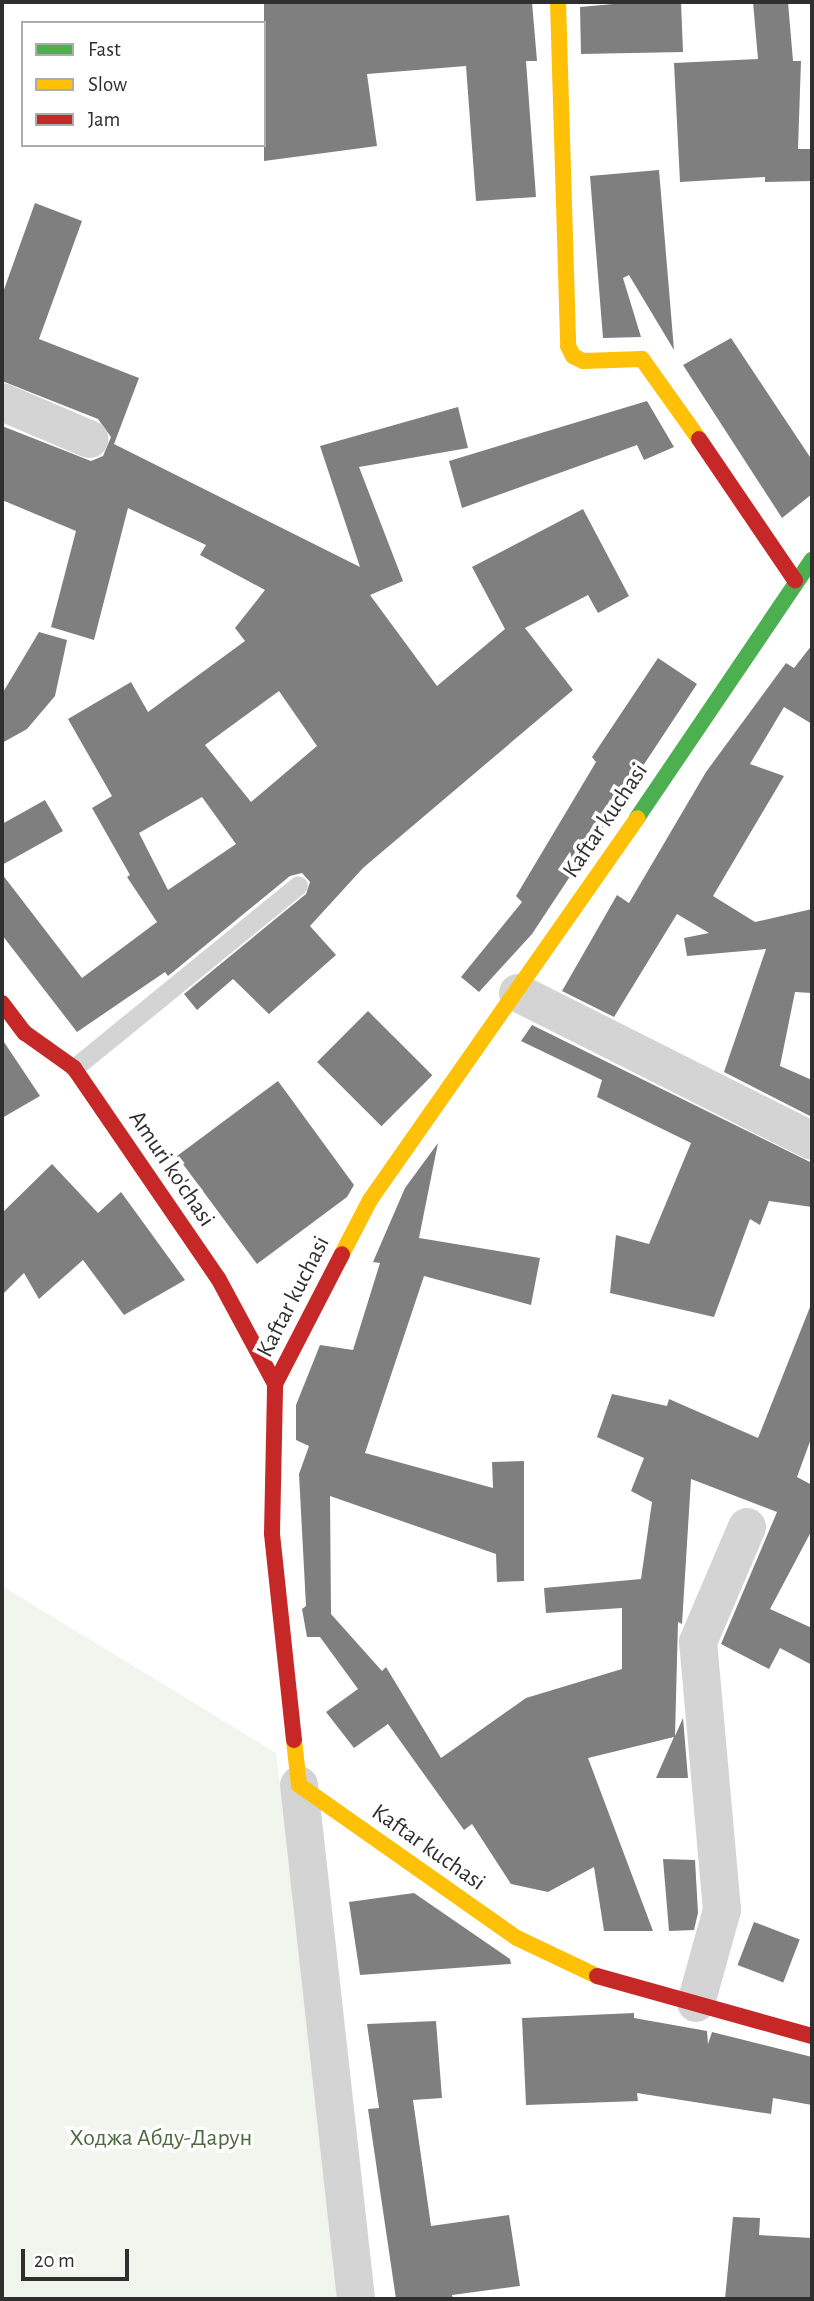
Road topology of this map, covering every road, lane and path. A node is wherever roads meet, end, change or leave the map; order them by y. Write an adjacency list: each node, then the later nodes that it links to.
1 (558, 2): 5 (street)
2 (2, 402): 3 (street)
3 (89, 439)
4 (812, 560): 5 (street, Kaftar kuchasi)
5 (795, 580): 7 (street, Kaftar kuchasi)
6 (298, 886): 10 (lane)
7 (519, 993): 11 (street); 12 (street, Kaftar kuchasi)
8 (2, 1003): 9 (street, Amuri ko'chasi)
9 (13, 1038): 10 (street, Amuri ko'chasi)
10 (74, 1068): 12 (street, Amuri ko'chasi)
11 (812, 1141)
12 (275, 1384): 14 (street, Kaftar kuchasi)
13 (747, 1527): 15 (street)
14 (299, 1785): 15 (street, Kaftar kuchasi); 17 (street)
15 (696, 2003): 16 (street, Kaftar kuchasi)
16 (812, 2036)
17 (356, 2299)

